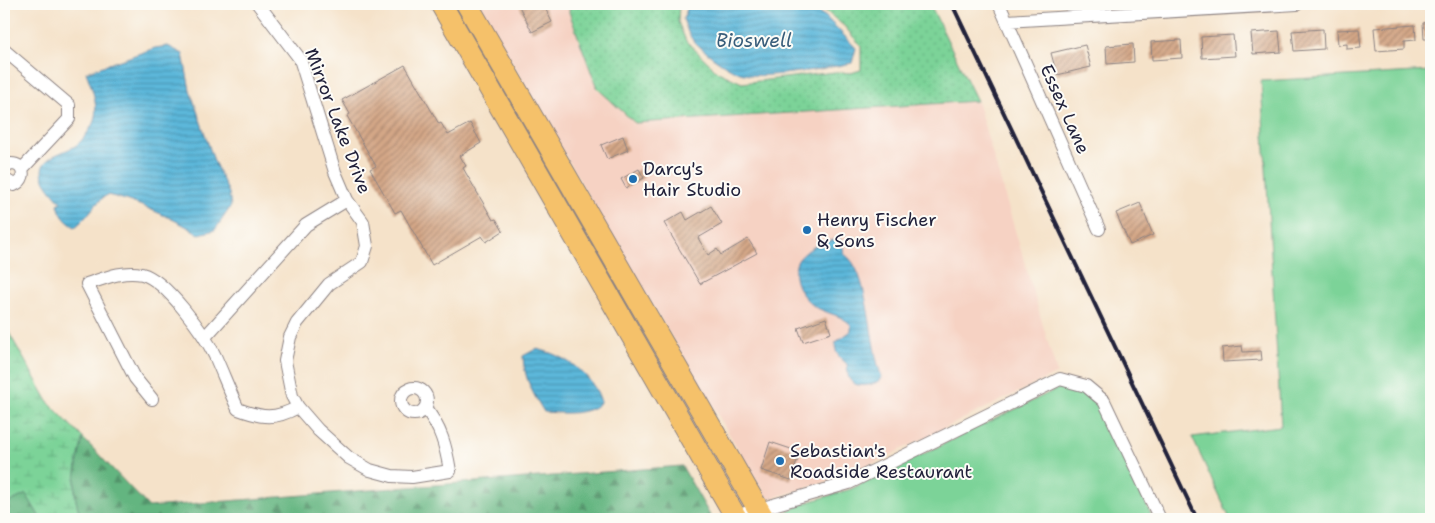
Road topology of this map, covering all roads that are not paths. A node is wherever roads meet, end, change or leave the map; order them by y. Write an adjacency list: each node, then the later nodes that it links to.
1 (258, 4): 11 (street, Mirror Lake Drive)
2 (441, 4): 18 (main road)
3 (467, 4): 17 (main road)
4 (999, 4): 6 (street, Essex Lane)
5 (1297, 4): 6 (street)
6 (1008, 21): 12 (street, Essex Lane)
7 (4, 50): 9 (street)
8 (4, 169): 9 (street)
9 (22, 169): 10 (street)
10 (4, 179)
11 (347, 200): 13 (street); 15 (street, Mirror Lake Drive)
12 (1099, 229)
13 (204, 337): 14 (street); 15 (street)
14 (152, 399)
15 (298, 407): 16 (street, Mirror Lake Drive)
16 (425, 408)
17 (761, 514): 18 (street); 19 (street)
18 (736, 518)
19 (1160, 519)

